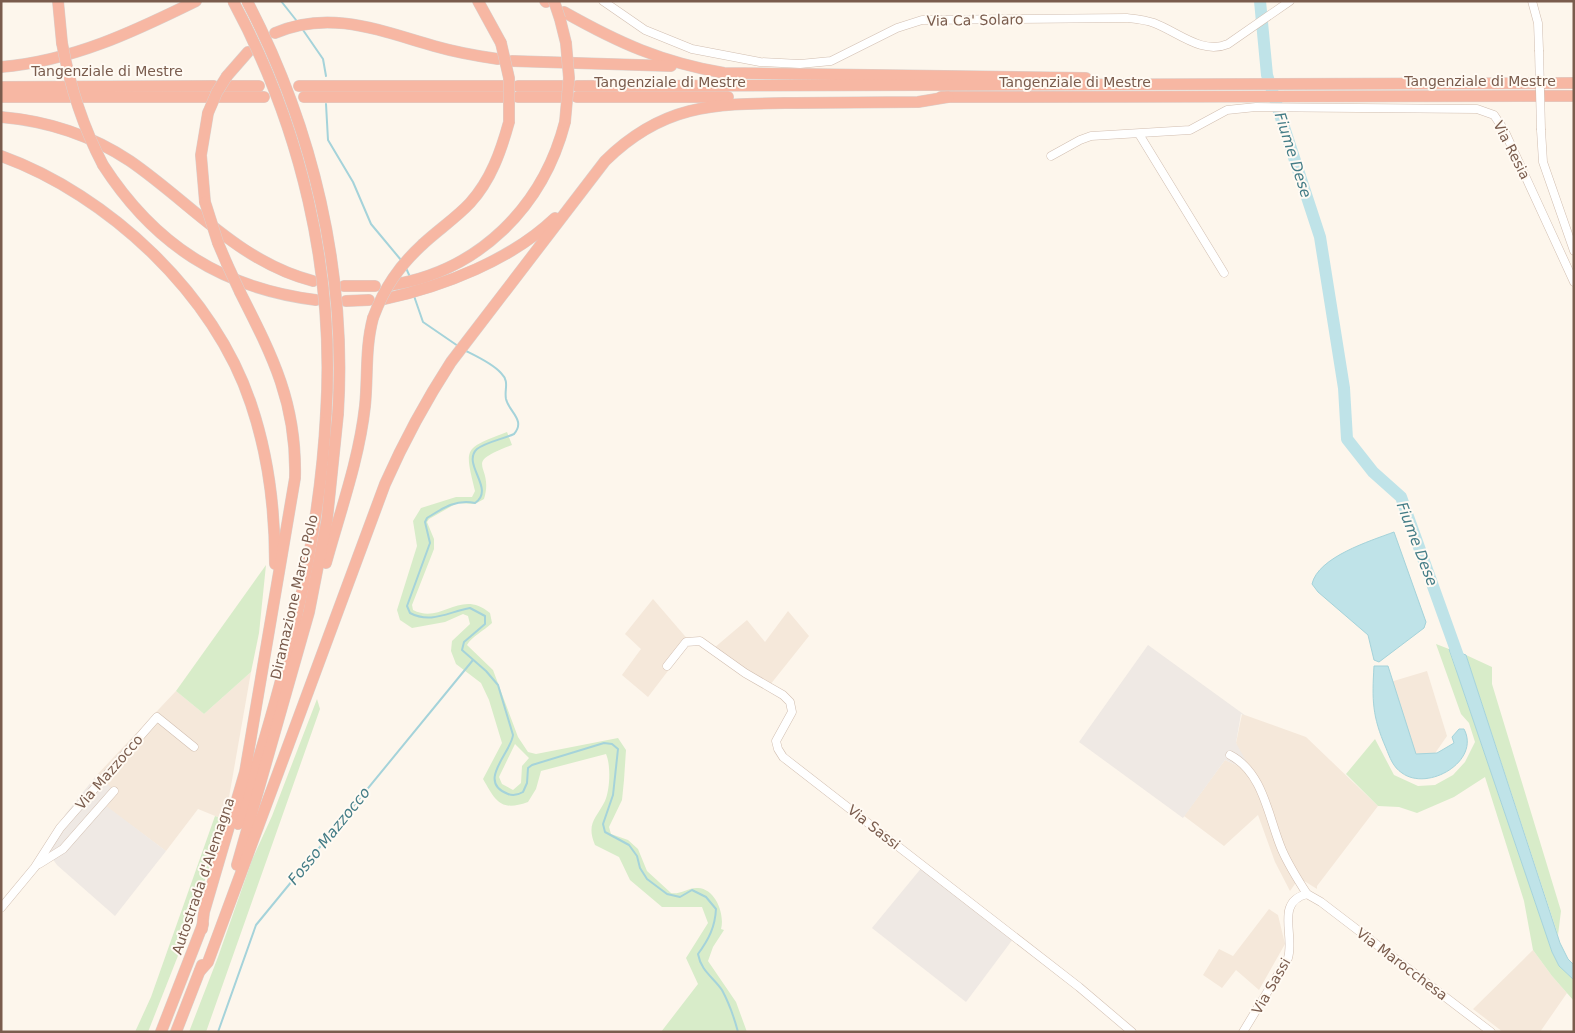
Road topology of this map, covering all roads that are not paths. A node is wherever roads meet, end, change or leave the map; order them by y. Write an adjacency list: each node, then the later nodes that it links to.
1 (58, 1): 45 (highway, bridge)
2 (196, 1): 15 (highway)
3 (233, 1): 51 (highway, Diramazione Marco Polo, bridge)
4 (247, 1): 49 (highway, Diramazione Marco Polo, bridge)
5 (478, 1): 49 (highway, bridge)
6 (554, 1): 10 (highway, bridge)
7 (603, 1): 8 (street, Via Ca' Solaro)
8 (1290, 1)
9 (1532, 1): 37 (street, bridge)
10 (562, 16): 16 (highway); 41 (highway, bridge)
11 (276, 33): 13 (highway)
12 (248, 52): 17 (highway)
13 (498, 59)
14 (512, 61): 16 (highway)
15 (1, 67)
16 (690, 67): 19 (highway)
17 (222, 83): 20 (highway, Tangenziale di Mestre); 22 (highway, Tangenziale di Mestre); 48 (highway, bridge)
18 (1574, 83): 19 (highway, Tangenziale di Mestre)
19 (1196, 85): 29 (highway, Tangenziale di Mestre)
20 (259, 86)
21 (299, 86): 28 (highway)
22 (1, 87)
23 (518, 92): 24 (highway)
24 (562, 92)
25 (1574, 96): 31 (highway, Tangenziale di Mestre)
26 (1, 97): 27 (highway, Tangenziale di Mestre)
27 (264, 97)
28 (304, 97)
29 (948, 97): 30 (highway, Tangenziale di Mestre); 36 (highway)
30 (1257, 102): 31 (highway, Tangenziale di Mestre); 33 (street)
31 (1299, 102): 40 (street, Via Resia)
32 (1, 117): 39 (highway)
33 (1139, 134): 35 (street); 38 (street)
34 (1, 156): 48 (highway)
35 (1051, 156)
36 (582, 189): 44 (highway); 59 (highway)
37 (1574, 251)
38 (1224, 273)
39 (313, 282)
40 (1574, 282)
41 (397, 284)
42 (344, 286): 43 (highway)
43 (375, 286)
44 (385, 299)
45 (316, 300)
46 (369, 300): 47 (highway)
47 (346, 301)
48 (275, 599): 58 (highway)
49 (309, 612): 51 (highway, Diramazione Marco Polo)
50 (667, 666): 62 (street, Via Sassi)
51 (272, 731): 58 (highway, Autostrada d'Alemagna); 59 (highway, Autostrada d'Alemagna)
52 (194, 747): 55 (street, Via Mazzocco)
53 (1230, 754): 56 (street, Via Marocchesa)
54 (114, 791): 55 (street, Via Mazzocco)
55 (35, 867): 57 (street, Via Mazzocco)
56 (1310, 896): 63 (street, Via Sassi); 64 (street, Via Marocchesa)
57 (1, 908)
58 (202, 930): 60 (highway, Autostrada d'Alemagna)
59 (200, 971): 61 (highway, Autostrada d'Alemagna)
60 (160, 1032)
61 (176, 1032)
62 (1132, 1032)
63 (1243, 1032)
64 (1491, 1032)

